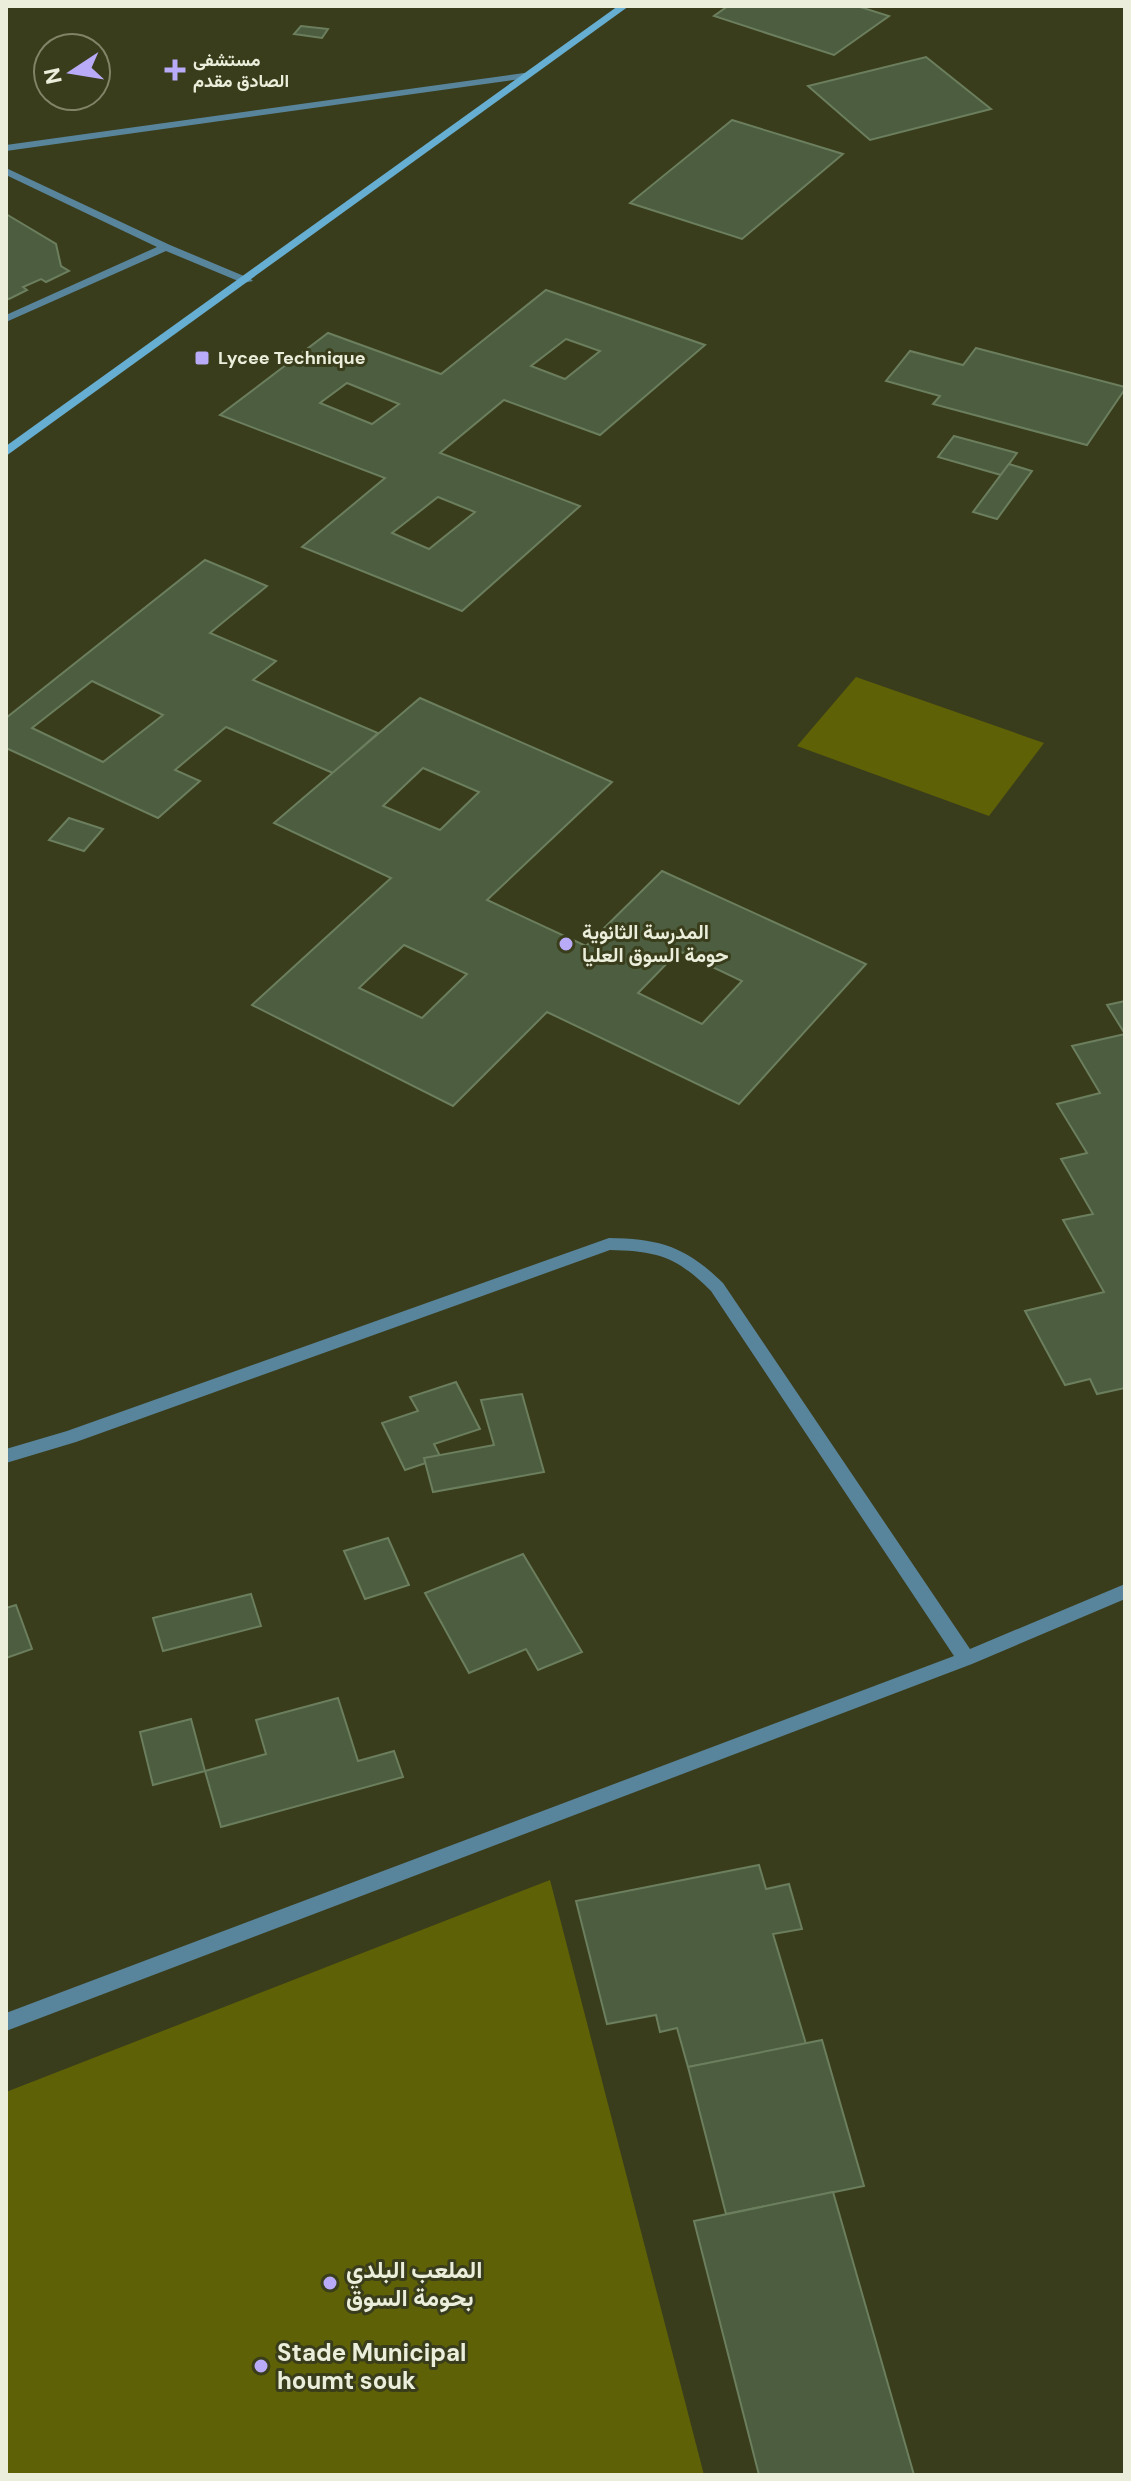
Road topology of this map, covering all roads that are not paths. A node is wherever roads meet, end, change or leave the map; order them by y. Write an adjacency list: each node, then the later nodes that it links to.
1 (624, 6): 2 (main road)
2 (524, 76): 3 (street); 6 (main road)
3 (6, 148)
4 (6, 171): 5 (street)
5 (166, 247): 6 (street); 7 (street)
6 (247, 281): 8 (main road)
7 (6, 319)
8 (6, 452)
9 (6, 1456): 11 (street)
10 (1125, 1591): 11 (street)
11 (966, 1659): 12 (street)
12 (6, 2022)

